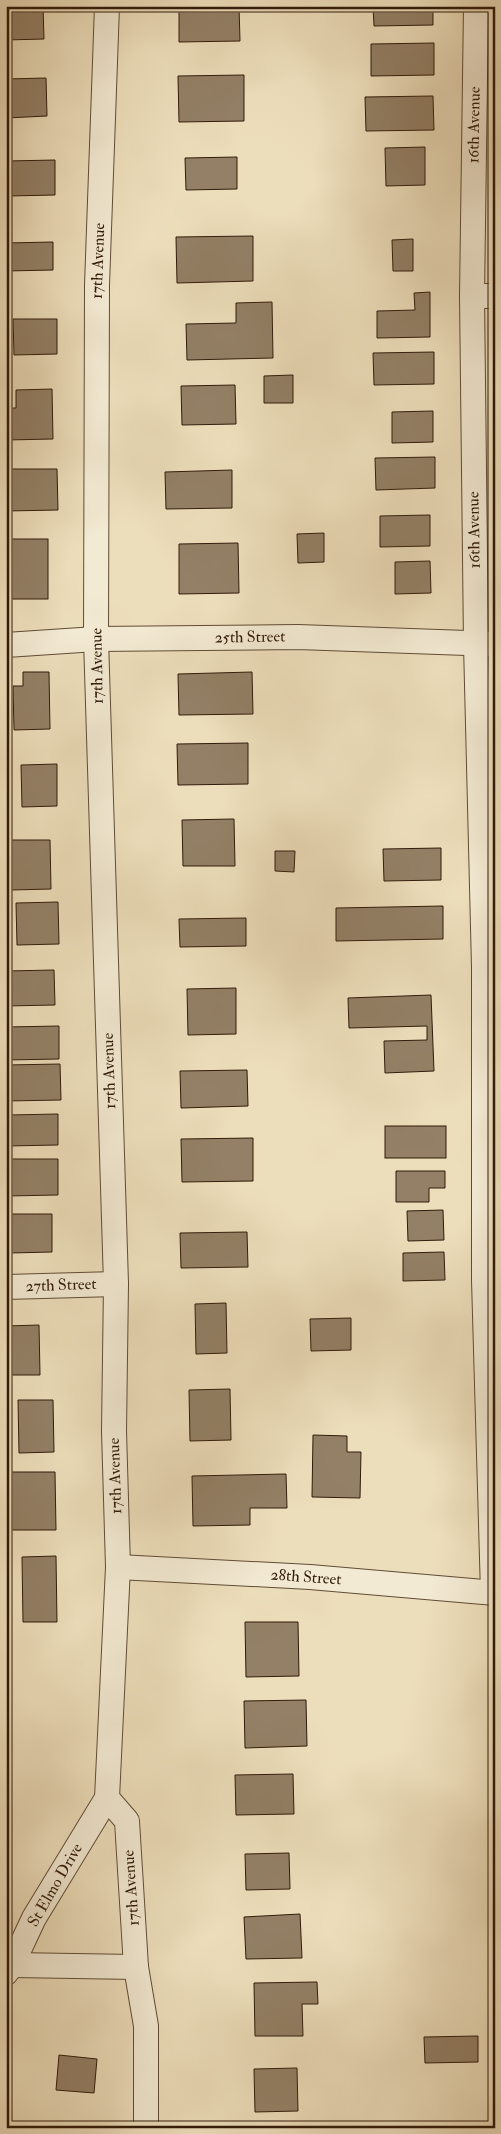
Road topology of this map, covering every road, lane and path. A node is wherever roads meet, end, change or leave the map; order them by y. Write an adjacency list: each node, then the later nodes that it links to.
1 (107, 6): 4 (street, 17th Avenue)
2 (476, 6): 3 (street, 16th Avenue)
3 (483, 296): 5 (street, 16th Avenue)
4 (96, 639): 5 (street, 25th Street); 6 (street, 25th Street); 9 (street, 17th Avenue)
5 (485, 644): 7 (street, 16th Avenue)
6 (6, 645)
7 (490, 967): 8 (street, 16th Avenue)
8 (489, 1280): 12 (street, 16th Avenue)
9 (116, 1284): 10 (street, 27th Street); 11 (street, 17th Avenue)
10 (6, 1287)
11 (118, 1567): 12 (street, 28th Street); 13 (street, 17th Avenue)
12 (494, 1593)
13 (107, 1798): 14 (street, 17th Avenue); 15 (street, St Elmo Drive)
14 (136, 1967): 15 (street); 16 (street, 17th Avenue)
15 (9, 1969)
16 (146, 2128)

